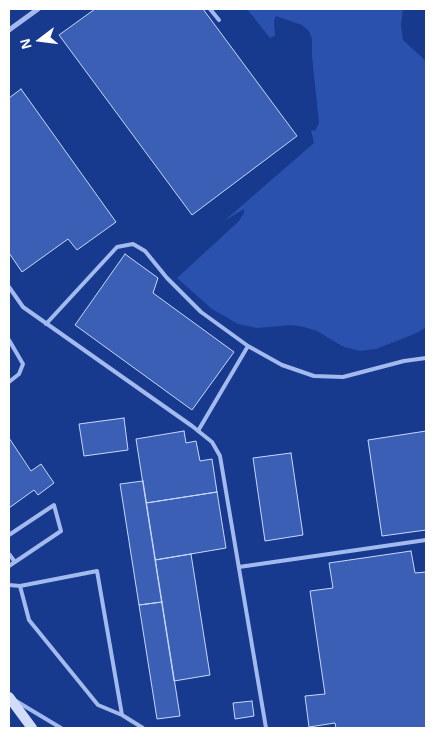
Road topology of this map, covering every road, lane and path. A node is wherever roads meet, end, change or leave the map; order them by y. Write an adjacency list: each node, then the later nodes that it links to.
1 (38, 9): 4 (street)
2 (210, 9): 3 (lane)
3 (218, 20)
4 (9, 30)
5 (9, 287): 6 (lane)
6 (46, 324): 8 (lane); 11 (lane)
7 (9, 340): 10 (lane)
8 (248, 346): 9 (lane); 11 (lane)
9 (426, 358)
10 (9, 382)
11 (198, 431): 17 (lane)
12 (9, 535): 15 (lane)
13 (426, 540): 17 (lane)
14 (9, 554): 15 (lane)
15 (15, 562): 16 (lane)
16 (9, 566)
17 (239, 567): 25 (lane)
18 (9, 585): 19 (lane)
19 (20, 586): 21 (lane); 21 (lane)
20 (9, 697): 22 (main road); 23 (lane)
21 (122, 716): 24 (lane)
22 (32, 727)
23 (61, 728)
24 (143, 728)
25 (266, 728)

